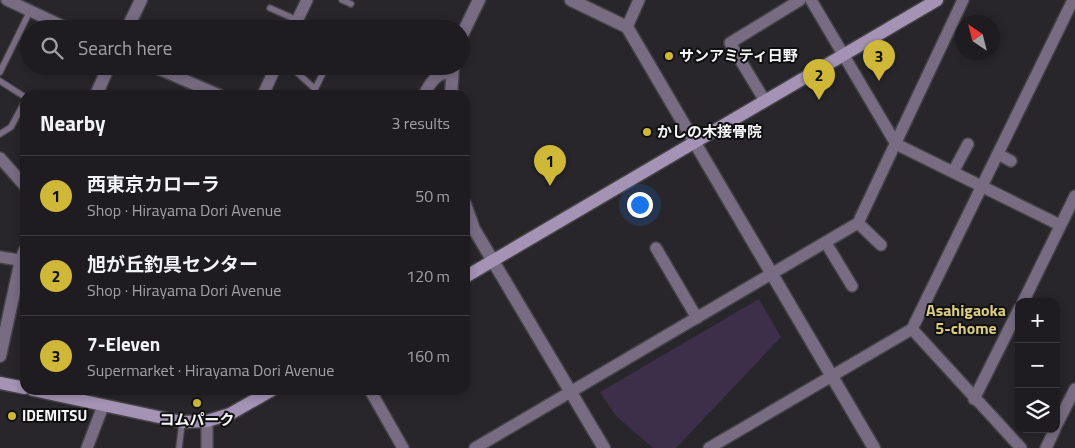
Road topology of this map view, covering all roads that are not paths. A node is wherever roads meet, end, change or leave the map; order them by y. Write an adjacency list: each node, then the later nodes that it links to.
1 (7, 0): 15 (street)
2 (140, 0): 18 (street)
3 (307, 0): 20 (street)
4 (342, 0): 13 (lane)
5 (479, 0): 21 (street)
6 (571, 0): 22 (street)
7 (639, 0): 22 (street)
8 (800, 0): 40 (street)
9 (811, 0): 24 (street)
10 (937, 0): 24 (main road)
11 (963, 0): 44 (street)
12 (1073, 0): 46 (street)
13 (351, 4)
14 (270, 8): 19 (lane)
15 (30, 11): 16 (lane); 17 (street)
16 (26, 20)
17 (49, 20)
18 (131, 20)
19 (288, 20)
20 (297, 20)
21 (469, 20)
22 (627, 27): 43 (street)
23 (20, 31): 25 (lane)
24 (844, 55): 40 (main road); 44 (street)
25 (0, 72)
26 (106, 75): 34 (street)
27 (173, 75): 35 (street)
28 (272, 75): 36 (street)
29 (300, 75): 30 (lane)
30 (322, 75)
31 (441, 75): 37 (street)
32 (453, 75): 38 (street)
33 (0, 81): 39 (lane)
34 (98, 90)
35 (207, 90)
36 (265, 90)
37 (427, 90)
38 (452, 90)
39 (20, 94)
40 (765, 101): 43 (main road)
41 (20, 110): 42 (lane)
42 (0, 134)
43 (695, 142): 61 (main road); 64 (street)
44 (896, 144): 49 (street); 54 (street)
45 (968, 144): 49 (street)
46 (998, 154): 48 (street); 51 (street)
47 (0, 158): 50 (street)
48 (1011, 161)
49 (953, 172): 51 (street)
50 (20, 180)
51 (982, 186): 55 (street); 69 (street)
52 (1075, 196): 55 (street)
53 (470, 218): 61 (street)
54 (858, 223): 56 (street); 57 (street)
55 (1060, 225): 66 (street)
56 (826, 243): 64 (street); 65 (street)
57 (881, 245)
58 (656, 248): 67 (street)
59 (0, 257): 60 (street)
60 (20, 257)
61 (493, 261): 63 (main road); 75 (street)
62 (20, 274): 70 (street)
63 (470, 274)
64 (772, 274): 67 (street); 71 (street)
65 (852, 286)
66 (1024, 298)
67 (697, 318): 75 (street)
68 (1015, 318): 79 (street)
69 (912, 329): 71 (street); 79 (street)
70 (0, 356)
71 (833, 376): 91 (street); 92 (street)
72 (0, 383): 73 (main road)
73 (20, 387)
74 (1075, 389): 81 (street)
75 (571, 392): 89 (street); 90 (street)
76 (55, 395): 80 (main road)
77 (263, 395): 82 (main road)
78 (373, 395): 88 (street)
79 (974, 399): 93 (street)
80 (103, 406): 83 (main road); 85 (street)
81 (1060, 420)
82 (207, 421): 83 (main road); 87 (street)
83 (182, 422): 86 (lane)
84 (1054, 433): 94 (street)
85 (87, 448)
86 (179, 448)
87 (207, 448)
88 (402, 448)
89 (475, 448)
90 (604, 448)
91 (709, 448)
92 (874, 448)
93 (1021, 448)
94 (1046, 448)

